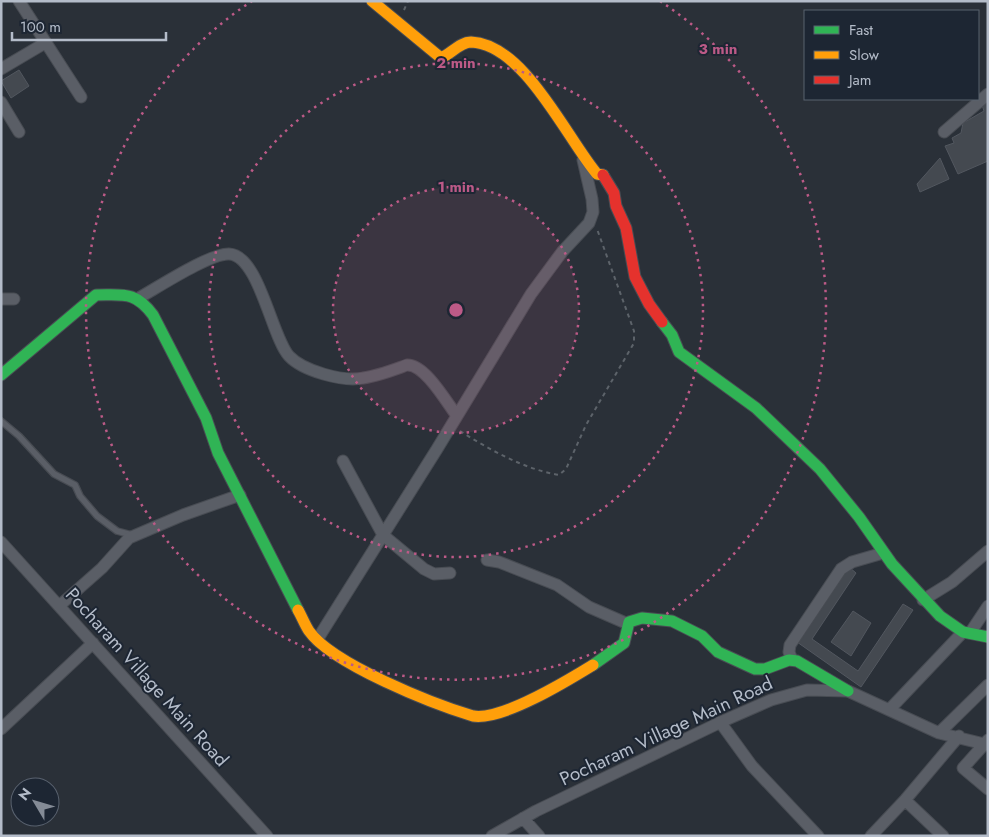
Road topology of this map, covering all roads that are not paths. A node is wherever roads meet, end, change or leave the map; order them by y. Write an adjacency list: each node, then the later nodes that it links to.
1 (19, 1): 3 (street)
2 (372, 1): 10 (street)
3 (45, 43): 4 (street); 6 (street)
4 (1, 68)
5 (988, 94): 9 (street)
6 (81, 97)
7 (1, 102): 8 (street)
8 (20, 132)
9 (944, 132)
10 (583, 160): 16 (street); 23 (street)
11 (1, 299): 12 (street)
12 (14, 299)
13 (137, 299): 14 (street); 16 (street); 18 (street)
14 (1, 375)
15 (1, 421): 20 (lane)
16 (454, 421): 19 (street)
17 (343, 461): 19 (street)
18 (240, 495): 20 (street); 32 (street)
19 (383, 535): 25 (street); 32 (street)
20 (134, 536): 27 (street)
21 (3, 548): 27 (street, Pocharam Village Main Road)
22 (988, 551): 26 (street)
23 (883, 553): 26 (street); 34 (street)
24 (487, 560): 29 (street)
25 (450, 574)
26 (923, 600): 30 (street)
27 (59, 606): 33 (street, Pocharam Village Main Road)
28 (988, 606): 30 (street)
29 (628, 624): 32 (street); 34 (street)
30 (966, 633): 31 (street); 37 (street)
31 (988, 637)
32 (317, 640)
33 (93, 643): 39 (street); 46 (street, Pocharam Village Main Road)
34 (792, 660): 36 (street)
35 (988, 685): 40 (street)
36 (848, 691): 37 (street, Pocharam Village Main Road); 38 (street, Pocharam Village Main Road)
37 (890, 710): 40 (street, Pocharam Village Main Road)
38 (720, 722): 45 (street, Pocharam Village Main Road); 49 (street)
39 (1, 728)
40 (939, 733): 41 (street, Pocharam Village Main Road)
41 (958, 736): 42 (street, Pocharam Village Main Road); 44 (street)
42 (987, 743): 43 (street)
43 (988, 789)
44 (905, 800): 50 (street); 51 (street)
45 (523, 818): 47 (street, Pocharam Village Main Road); 48 (street)
46 (267, 836)
47 (492, 836)
48 (540, 836)
49 (818, 836)
50 (871, 836)
51 (943, 836)

